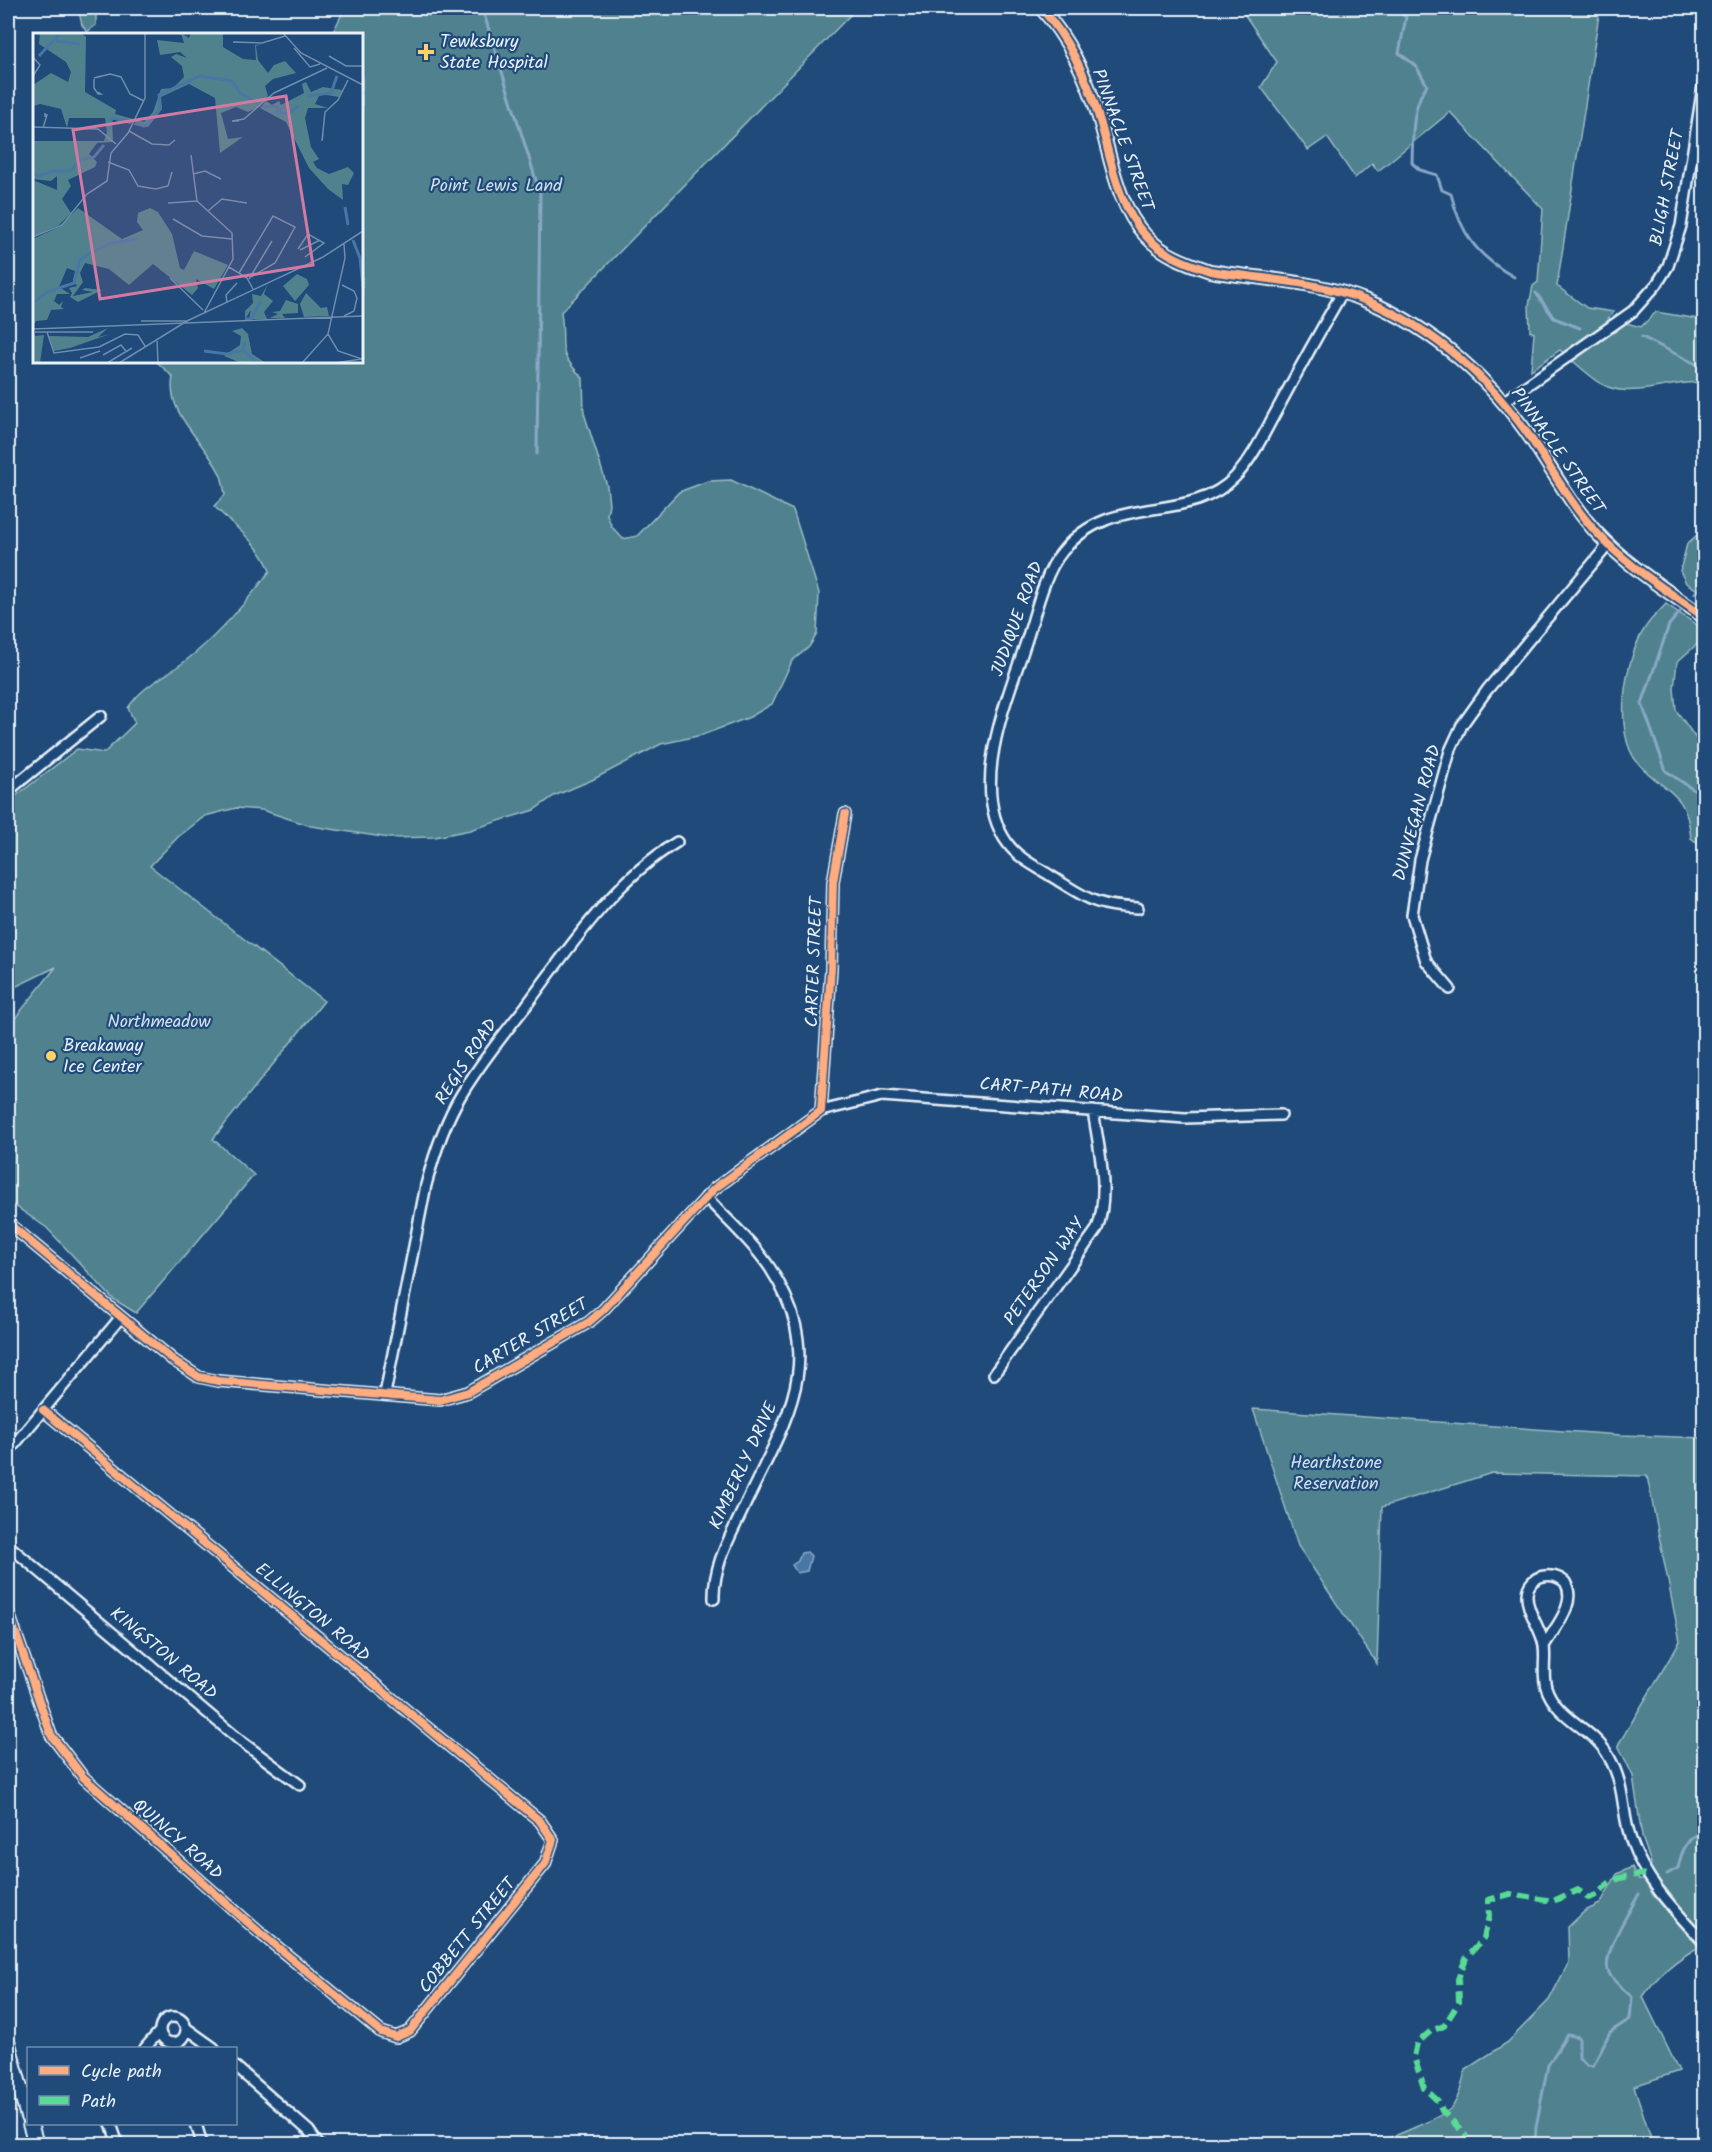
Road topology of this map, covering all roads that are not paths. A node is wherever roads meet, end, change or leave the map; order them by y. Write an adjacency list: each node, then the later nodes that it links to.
1 (1041, 8): 3 (street, PINNACLE STREET)
2 (1704, 80): 4 (street, BLIGH STREET)
3 (1341, 293): 4 (street, PINNACLE STREET); 11 (street, JUDIQUE ROAD)
4 (1503, 402): 5 (street, PINNACLE STREET)
5 (1609, 544): 6 (street, PINNACLE STREET); 12 (street, DUNVEGAN ROAD)
6 (1704, 617)
7 (101, 716): 8 (street)
8 (8, 791)
9 (845, 814): 13 (street, CARTER STREET)
10 (677, 842): 20 (street, REGIS ROAD)
11 (1138, 908)
12 (1450, 989)
13 (821, 1111): 14 (street, CART-PATH ROAD); 16 (street, CARTER STREET)
14 (1093, 1111): 15 (street, CART-PATH ROAD); 19 (street, PETERSON WAY)
15 (1281, 1115)
16 (706, 1197): 20 (street, CARTER STREET); 24 (street, KIMBERLY DRIVE)
17 (8, 1223): 18 (street, CARTER STREET)
18 (121, 1317): 20 (street, CARTER STREET); 21 (street)
19 (993, 1374)
20 (385, 1394)
21 (43, 1410): 22 (street); 28 (street, ELLINGTON ROAD)
22 (8, 1452)
23 (8, 1545): 27 (street, KINGSTON ROAD)
24 (714, 1599)
25 (8, 1611): 32 (street, QUINCY ROAD)
26 (1544, 1646): 26 (street); 29 (street)
27 (300, 1785)
28 (553, 1845): 32 (street, COBBETT STREET)
29 (1704, 1942)
30 (186, 2028): 31 (street); 34 (street); 36 (street)
31 (159, 2032): 34 (street); 35 (street)
32 (396, 2037)
33 (8, 2044): 38 (main road)
34 (170, 2046)
35 (147, 2047)
36 (211, 2047)
37 (237, 2068): 45 (street)
38 (27, 2110)
39 (31, 2125): 42 (main road)
40 (111, 2125): 43 (street)
41 (195, 2125): 44 (street)
42 (36, 2145)
43 (118, 2145)
44 (202, 2145)
45 (318, 2145)

